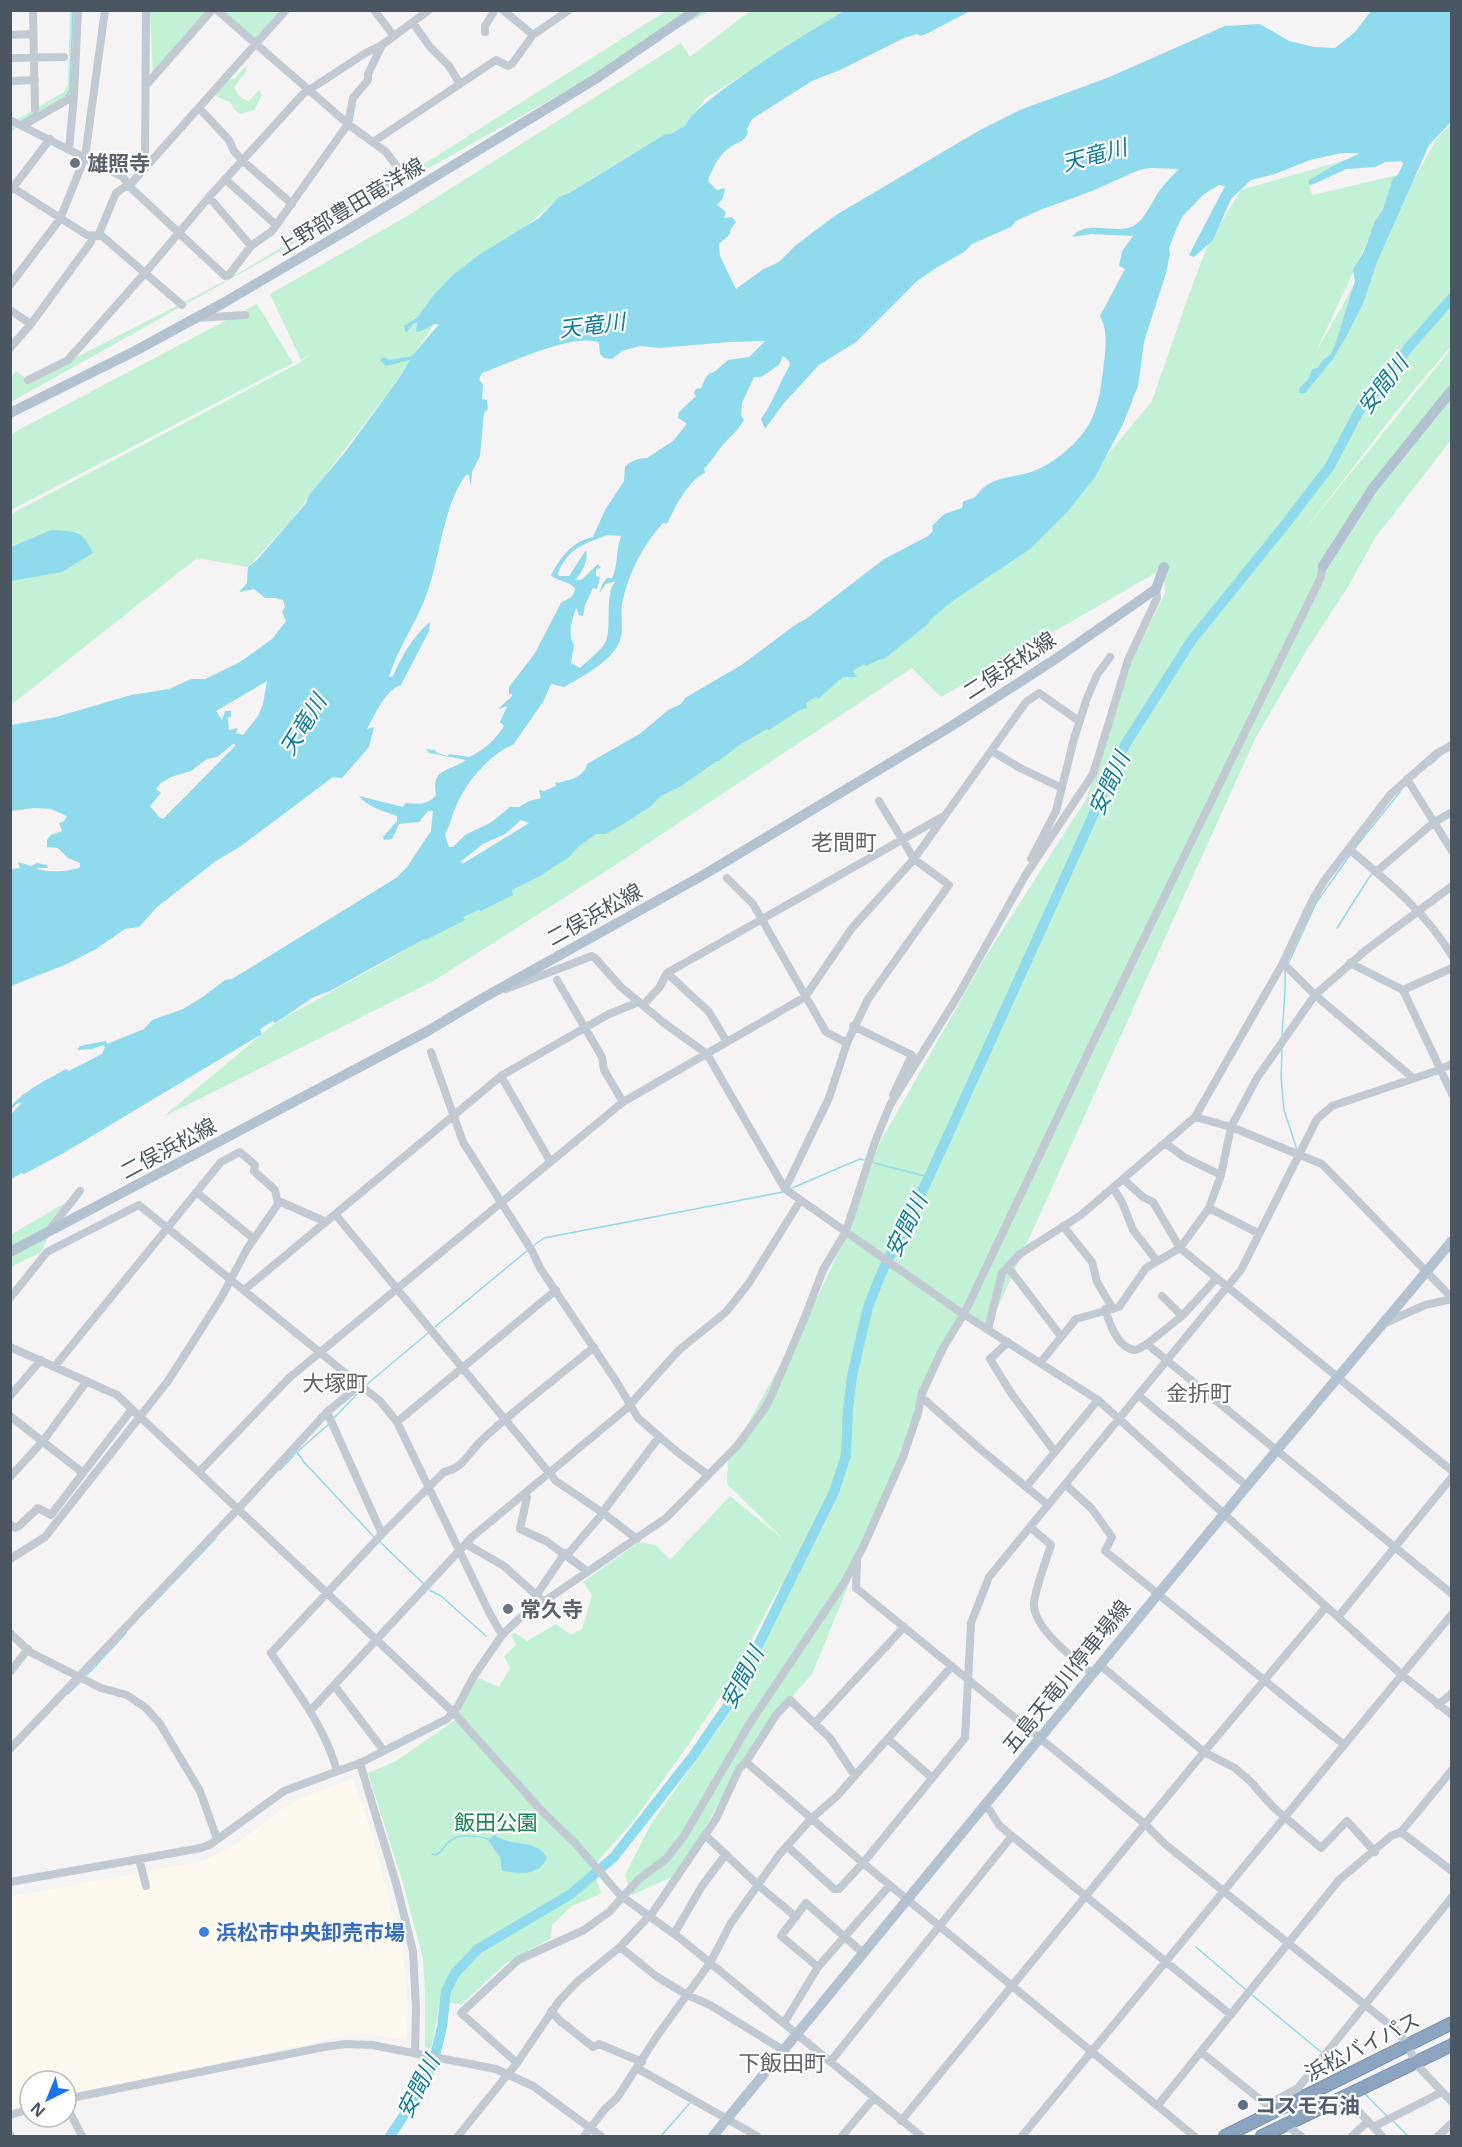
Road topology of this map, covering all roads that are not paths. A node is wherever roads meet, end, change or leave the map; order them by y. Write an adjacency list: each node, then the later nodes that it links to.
1 (33, 10): 16 (street)
2 (78, 10): 30 (street)
3 (105, 10): 39 (street)
4 (146, 10): 27 (street)
5 (212, 10): 27 (street)
6 (217, 10): 20 (street)
7 (286, 10): 20 (street)
8 (374, 10): 19 (street)
9 (429, 10): 14 (street)
10 (495, 10): 15 (street)
11 (569, 10): 18 (street)
12 (696, 10): 58 (main road, 上野部豊田竜洋線)
13 (505, 11): 18 (street)
14 (413, 23): 19 (street); 28 (street)
15 (485, 32)
16 (33, 34): 17 (street); 24 (street)
17 (10, 35)
18 (533, 35): 28 (street)
19 (394, 36): 21 (street)
20 (256, 44): 29 (street); 32 (street)
21 (382, 45): 29 (street); 34 (street)
22 (64, 57): 24 (street)
23 (10, 58): 24 (street)
24 (34, 58): 25 (street)
25 (34, 80): 26 (street); 31 (street)
26 (10, 81)
27 (147, 84): 41 (street)
28 (460, 84): 37 (street)
29 (308, 90): 34 (street); 40 (street)
30 (74, 96): 35 (street); 38 (street)
31 (35, 109)
32 (200, 109): 40 (street); 41 (street)
33 (10, 120): 35 (street)
34 (348, 124): 37 (street); 46 (street)
35 (22, 126): 36 (street)
36 (50, 139): 38 (street); 44 (street)
37 (373, 142): 47 (street)
38 (69, 149): 39 (street)
39 (85, 157): 43 (street); 48 (street)
40 (242, 160): 42 (street); 46 (street)
41 (146, 168): 43 (street)
42 (225, 179): 45 (street); 49 (street)
43 (129, 186): 50 (street); 51 (street)
44 (11, 188): 48 (street)
45 (209, 197): 50 (street); 52 (street)
46 (292, 204): 49 (street)
47 (345, 208)
48 (60, 219): 51 (street); 54 (street)
49 (276, 225): 52 (street)
50 (180, 232): 52 (street); 53 (street)
51 (95, 236): 53 (street); 59 (street)
52 (251, 246)
53 (145, 273): 55 (street); 61 (street)
54 (10, 285)
55 (182, 304)
56 (10, 310): 59 (street)
57 (245, 315): 58 (street)
58 (196, 318): 63 (main road, 上野部豊田竜洋線)
59 (31, 324): 60 (street)
60 (10, 348)
61 (28, 380)
62 (1452, 390): 64 (main road)
63 (10, 413)
64 (1323, 566): 151 (street)
65 (1164, 567): 66 (main road)
66 (1156, 589): 83 (street); 96 (main road, 二俣浜松線)
67 (1110, 657): 68 (street)
68 (1079, 721): 70 (street); 72 (street)
69 (1452, 745): 71 (street)
70 (992, 751): 72 (street); 75 (street)
71 (1407, 779): 76 (street); 78 (street)
72 (1062, 788): 83 (street)
73 (879, 801): 77 (street)
74 (1452, 812): 76 (street)
75 (945, 816): 77 (street); 80 (street)
76 (1433, 823): 79 (street); 81 (street)
77 (902, 839): 80 (street); 86 (street)
78 (1348, 849): 81 (street); 88 (street)
79 (1452, 851)
80 (914, 859): 95 (street); 98 (street)
81 (1376, 872): 85 (street)
82 (727, 878): 86 (street)
83 (1019, 886): 109 (street)
84 (1452, 886): 85 (street)
85 (1418, 910): 87 (street); 89 (street)
86 (761, 920): 91 (street); 95 (street)
87 (1452, 956)
88 (1283, 963): 94 (street); 112 (street)
89 (1350, 963): 93 (street); 94 (street)
90 (1452, 968): 93 (street)
91 (667, 973): 97 (street); 100 (street)
92 (557, 980): 99 (street)
93 (1403, 990): 105 (street)
94 (1315, 995): 107 (street); 113 (street)
95 (805, 997): 100 (street); 101 (street)
96 (483, 998): 97 (street); 133 (main road, 二俣浜松線)
97 (641, 1004): 99 (street); 103 (street)
98 (854, 1026): 101 (street); 109 (street)
99 (585, 1028): 106 (street); 110 (street)
100 (727, 1042): 103 (street)
101 (847, 1043): 120 (street)
102 (431, 1052): 111 (street)
103 (706, 1054): 110 (street); 120 (street)
104 (1452, 1064): 105 (street)
105 (1439, 1070): 107 (street); 108 (street)
106 (501, 1076): 111 (street); 116 (street)
107 (1413, 1078): 115 (street)
108 (1452, 1094)
109 (894, 1101): 131 (street)
110 (623, 1102): 116 (street)
111 (454, 1115): 123 (street); 127 (street)
112 (1195, 1117): 113 (street); 114 (street)
113 (1232, 1127): 115 (street); 117 (street)
114 (1165, 1143): 117 (street); 118 (street)
115 (1297, 1154): 132 (street); 140 (street)
116 (550, 1161): 123 (street)
117 (1221, 1176): 126 (street)
118 (1124, 1179): 119 (street); 136 (street)
119 (1113, 1188): 129 (street); 138 (street)
120 (785, 1189): 124 (street)
121 (80, 1191): 133 (street)
122 (196, 1192): 125 (street); 130 (street); 134 (street)
123 (501, 1201): 144 (street); 146 (street)
124 (800, 1201): 131 (street); 173 (street)
125 (278, 1204): 128 (street); 134 (street)
126 (1209, 1208): 132 (street); 136 (street)
127 (335, 1214): 128 (street); 144 (street)
128 (326, 1222): 145 (street)
129 (1063, 1226): 139 (street); 150 (street)
130 (167, 1228): 142 (street); 148 (street); 164 (street)
131 (846, 1232): 151 (street); 189 (street)
132 (1258, 1233): 143 (street)
133 (47, 1234): 137 (main road, 二俣浜松線)
134 (254, 1239): 142 (street)
135 (1452, 1241): 140 (main road, 五島天竜川停車場線)
136 (1180, 1248): 138 (street); 141 (street)
137 (10, 1252)
138 (1157, 1262): 150 (street)
139 (1008, 1267): 154 (street); 155 (street)
140 (1425, 1271): 149 (street); 153 (main road, 五島天竜川停車場線)
141 (1217, 1278): 143 (street); 152 (street)
142 (230, 1279): 145 (street); 177 (street)
143 (1228, 1287): 162 (street); 166 (street)
144 (397, 1288): 160 (street); 165 (street)
145 (244, 1290): 160 (street)
146 (556, 1290): 159 (street); 165 (street)
147 (1162, 1296): 152 (street)
148 (10, 1298)
149 (1452, 1298): 153 (street)
150 (1109, 1309): 155 (street); 157 (street)
151 (963, 1314): 154 (street); 171 (street)
152 (1182, 1316): 157 (street)
153 (1381, 1324): 166 (main road, 五島天竜川停車場線)
154 (988, 1329): 156 (street)
155 (1060, 1335): 163 (street)
156 (1008, 1342): 163 (street); 184 (street)
157 (1148, 1344): 162 (street)
158 (10, 1347): 161 (street)
159 (594, 1347): 173 (street); 179 (street)
160 (320, 1352): 168 (street); 186 (street)
161 (41, 1360): 164 (street); 170 (street)
162 (1167, 1360): 169 (street); 183 (street)
163 (1040, 1363): 172 (street)
164 (55, 1366): 167 (street)
165 (462, 1367): 179 (street); 180 (street)
166 (1337, 1377): 183 (main road, 五島天竜川停車場線); 185 (street)
167 (87, 1381): 174 (street); 182 (street)
168 (360, 1384): 175 (street); 180 (street)
169 (1138, 1395): 178 (street); 193 (street)
170 (10, 1396)
171 (921, 1398): 195 (street); 209 (street)
172 (1098, 1400): 178 (street); 184 (street)
173 (630, 1405): 181 (street); 188 (street)
174 (132, 1409): 177 (street); 187 (street)
175 (327, 1412): 198 (street); 203 (street)
176 (10, 1416): 182 (street)
177 (140, 1416): 186 (street); 210 (street)
178 (1119, 1418): 192 (street); 200 (street)
179 (506, 1420): 188 (street); 194 (street)
180 (397, 1422): 194 (street)
181 (659, 1437): 189 (street); 199 (street)
182 (43, 1441): 187 (street); 190 (street)
183 (1277, 1450): 193 (main road, 五島天竜川停車場線); 206 (street)
184 (1055, 1452): 195 (street)
185 (1452, 1471)
186 (199, 1472): 198 (street)
187 (83, 1473): 201 (street)
188 (549, 1473): 196 (street); 199 (street)
189 (708, 1475): 204 (street)
190 (10, 1477)
191 (1452, 1477): 206 (street)
192 (1065, 1484): 197 (street); 214 (street)
193 (1247, 1486): 200 (main road, 五島天竜川停車場線)
194 (429, 1487): 203 (street); 207 (street)
195 (1026, 1487): 197 (street)
196 (524, 1494): 205 (street); 208 (street)
197 (1048, 1505): 202 (street)
198 (238, 1509): 212 (street); 229 (street)
199 (603, 1513): 204 (street); 208 (street)
200 (1225, 1513): 214 (main road, 五島天竜川停車場線); 217 (street)
201 (10, 1524)
202 (1030, 1527): 226 (street); 230 (street)
203 (379, 1537): 212 (street)
204 (637, 1539): 211 (street)
205 (466, 1544): 207 (street); 213 (street)
206 (1394, 1546): 215 (street); 219 (street)
207 (460, 1551): 222 (street); 223 (street)
208 (566, 1554): 211 (street); 213 (street)
209 (857, 1558): 220 (street); 271 (street)
210 (10, 1559)
211 (587, 1571): 216 (street)
212 (326, 1593): 223 (street); 235 (street)
213 (537, 1594): 216 (street)
214 (1159, 1594): 226 (main road, 五島天竜川停車場線); 231 (street)
215 (1452, 1594)
216 (544, 1602): 222 (street)
217 (1326, 1607): 219 (street); 231 (street)
218 (1452, 1614): 228 (street)
219 (1338, 1617): 228 (street)
220 (904, 1627): 225 (street); 238 (street)
221 (10, 1633): 224 (street)
222 (502, 1635): 236 (street)
223 (376, 1640): 232 (street); 236 (street)
224 (28, 1649): 227 (street); 229 (street)
225 (952, 1666): 230 (street); 240 (street)
226 (1096, 1670): 239 (main road, 五島天竜川停車場線); 244 (street)
227 (10, 1672)
228 (1402, 1675): 234 (street); 241 (street)
229 (80, 1677): 242 (street); 258 (street)
230 (969, 1679): 239 (street); 250 (street)
231 (1265, 1681): 241 (street); 244 (street)
232 (334, 1685): 235 (street); 243 (street)
233 (1452, 1693): 234 (street)
234 (1437, 1705): 237 (street)
235 (311, 1710): 248 (street)
236 (453, 1712): 243 (street); 271 (street)
237 (1452, 1715)
238 (815, 1723): 245 (street); 249 (street)
239 (1041, 1738): 251 (main road, 五島天竜川停車場線); 254 (street)
240 (888, 1739): 249 (street); 250 (street)
241 (1343, 1744): 252 (street)
242 (10, 1749)
243 (384, 1751): 246 (street)
244 (1204, 1752): 252 (street); 254 (street)
245 (746, 1762): 253 (street); 256 (street)
246 (360, 1763): 248 (street); 297 (street)
247 (1452, 1770): 255 (street)
248 (337, 1771): 258 (street)
249 (855, 1776): 253 (street)
250 (932, 1778): 263 (street)
251 (984, 1806): 257 (street); 273 (main road, 五島天竜川停車場線)
252 (1284, 1817): 260 (street); 269 (street)
253 (811, 1819): 259 (street); 263 (street)
254 (1145, 1824): 269 (street); 270 (street)
255 (1401, 1832): 260 (street); 264 (street)
256 (705, 1835): 261 (street); 274 (street)
257 (1012, 1836): 270 (street); 276 (street)
258 (217, 1839): 262 (street)
259 (787, 1846): 263 (street); 266 (street)
260 (1375, 1852): 279 (street)
261 (726, 1854): 266 (street); 277 (street)
262 (140, 1859): 265 (street); 268 (street)
263 (863, 1863): 267 (street)
264 (1452, 1871)
265 (10, 1882)
266 (758, 1885): 275 (street); 283 (street)
267 (890, 1885): 273 (street); 278 (street)
268 (146, 1886)
269 (1224, 1891): 279 (street); 282 (street)
270 (1086, 1896): 282 (street); 285 (street)
271 (621, 1897): 274 (street); 300 (street)
272 (1452, 1897): 287 (street)
273 (908, 1899): 276 (street); 281 (main road, 五島天竜川停車場線)
274 (650, 1916): 277 (street); 280 (street)
275 (796, 1917): 278 (street); 284 (street)
276 (940, 1927): 285 (street); 299 (street)
277 (674, 1934): 283 (street)
278 (845, 1936): 281 (street); 284 (street)
279 (1289, 1942): 287 (street); 289 (street)
280 (620, 1947): 286 (street); 288 (street)
281 (863, 1953): 292 (main road, 五島天竜川停車場線)
282 (1165, 1962): 289 (street); 296 (street)
283 (710, 1963): 286 (street); 290 (street)
284 (818, 1967): 290 (street)
285 (1012, 1985): 296 (street); 311 (street)
286 (687, 1995): 295 (street); 302 (street)
287 (1366, 2004): 293 (street); 298 (street)
288 (551, 2011): 300 (street); 302 (street)
289 (1231, 2015): 298 (street)
290 (784, 2023): 292 (street)
291 (1452, 2023): 293 (highway, 浜松バイパス)
292 (798, 2034): 295 (main road, 五島天竜川停車場線); 299 (street)
293 (1408, 2045): 301 (street); 325 (highway, 浜松バイパス)
294 (1452, 2045): 301 (highway, 浜松バイパス)
295 (783, 2050): 310 (main road, 五島天竜川停車場線)
296 (1092, 2051): 309 (street); 323 (street)
297 (415, 2052): 303 (street); 306 (street)
298 (1201, 2052): 309 (street)
299 (830, 2062): 307 (street)
300 (517, 2063): 303 (street)
301 (1415, 2063): 304 (street); 305 (highway, 浜松バイパス)
302 (640, 2065): 310 (street); 315 (street)
303 (508, 2074): 315 (street); 316 (street)
304 (1442, 2092): 308 (street); 313 (street)
305 (1344, 2096): 313 (street); 314 (highway, 浜松バイパス)
306 (78, 2097)
307 (874, 2098): 311 (street); 321 (street)
308 (1452, 2102)
309 (1158, 2105): 324 (street)
310 (726, 2120): 319 (main road, 五島天竜川停車場線); 320 (street)
311 (901, 2121): 322 (street)
312 (1452, 2123): 330 (street)
313 (1370, 2124): 328 (street); 329 (street)
314 (1286, 2125): 326 (highway, 浜松バイパス); 327 (street)
315 (591, 2128): 317 (street); 318 (street)
316 (458, 2136)
317 (584, 2136)
318 (601, 2136)
319 (712, 2136)
320 (757, 2136)
321 (842, 2136)
322 (921, 2136)
323 (1022, 2136)
324 (1194, 2136)
325 (1225, 2136)
326 (1262, 2136)
327 (1301, 2136)
328 (1352, 2136)
329 (1382, 2136)
330 (1438, 2136)

